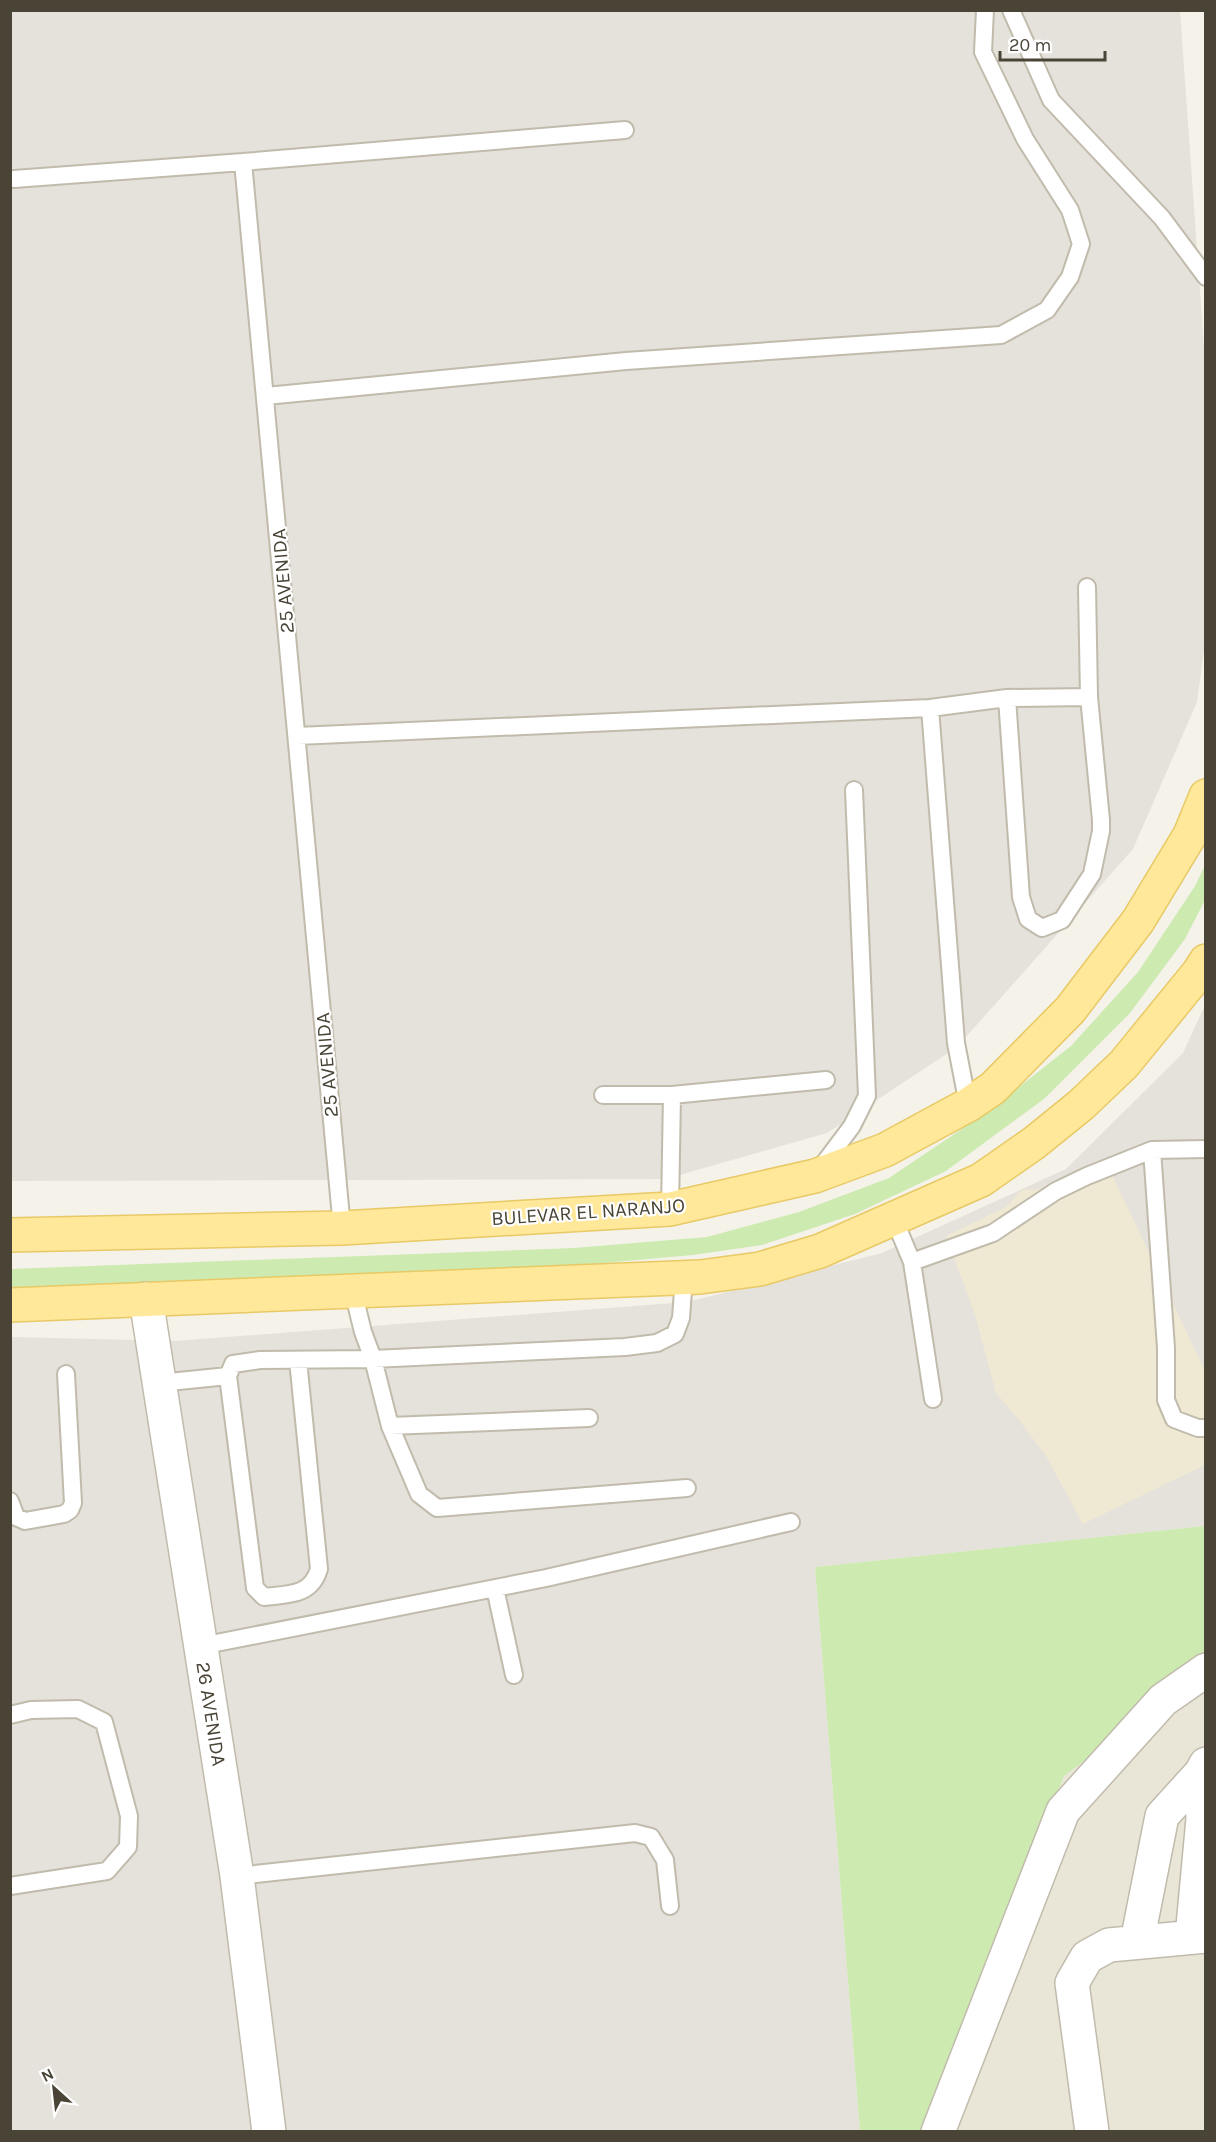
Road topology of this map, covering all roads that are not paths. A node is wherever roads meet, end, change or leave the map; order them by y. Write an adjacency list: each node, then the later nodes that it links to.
1 (985, 10): 7 (lane)
2 (1011, 10): 6 (lane)
3 (625, 130): 4 (lane)
4 (243, 162): 5 (lane); 7 (lane, 25 AVENIDA)
5 (14, 179)
6 (1206, 277)
7 (266, 396): 12 (lane, 25 AVENIDA)
8 (1087, 588): 10 (lane)
9 (1007, 698): 10 (lane); 10 (lane); 11 (lane)
10 (1089, 698)
11 (930, 708): 12 (lane); 19 (lane)
12 (297, 736): 25 (lane, 25 AVENIDA)
13 (854, 790): 22 (lane)
14 (1206, 796): 19 (main road, BULEVAR EL NARANJO)
15 (1206, 961): 24 (main road)
16 (826, 1080): 18 (lane)
17 (603, 1095): 18 (lane)
18 (672, 1095): 23 (lane)
19 (968, 1105): 22 (main road, BULEVAR EL NARANJO)
20 (1206, 1149): 21 (lane)
21 (1152, 1150): 27 (lane); 40 (lane)
22 (815, 1176): 23 (main road, BULEVAR EL NARANJO)
23 (670, 1209): 25 (main road, BULEVAR EL NARANJO)
24 (894, 1219): 27 (lane); 28 (main road)
25 (342, 1228): 26 (main road, BULEVAR EL NARANJO)
26 (10, 1235)
27 (912, 1262): 37 (lane)
28 (684, 1277): 29 (main road); 32 (lane)
29 (353, 1291): 30 (main road); 32 (lane)
30 (146, 1299): 31 (main road); 36 (street, 26 AVENIDA)
31 (10, 1305)
32 (373, 1359): 33 (lane); 39 (lane)
33 (298, 1360): 35 (lane); 35 (lane)
34 (66, 1374): 42 (lane)
35 (228, 1376): 36 (lane)
36 (159, 1383): 45 (street, 26 AVENIDA)
37 (933, 1399)
38 (590, 1418): 39 (lane)
39 (390, 1426): 41 (lane)
40 (1206, 1428)
41 (687, 1488)
42 (10, 1501)
43 (791, 1522): 44 (lane)
44 (495, 1588): 45 (lane); 47 (lane)
45 (201, 1646): 50 (street, 26 AVENIDA)
46 (1206, 1670): 56 (street)
47 (514, 1675)
48 (10, 1715): 51 (lane)
49 (1203, 1768): 53 (street); 54 (street)
50 (237, 1876): 52 (lane); 55 (street, 26 AVENIDA)
51 (10, 1886)
52 (670, 1906)
53 (1198, 1936): 54 (street)
54 (1137, 1942): 57 (street)
55 (269, 2132)
56 (938, 2132)
57 (1092, 2132)

